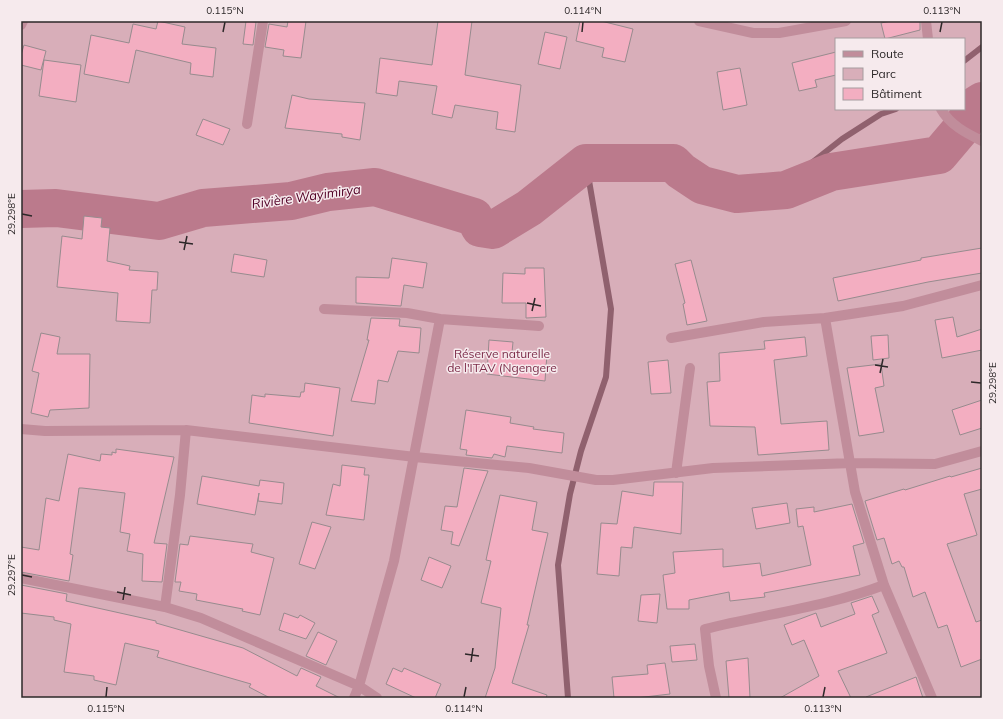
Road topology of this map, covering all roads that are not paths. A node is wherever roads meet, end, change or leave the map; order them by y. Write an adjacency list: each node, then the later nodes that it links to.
1 (22, 21): 7 (street)
2 (263, 21): 10 (street)
3 (699, 21): 6 (street)
4 (846, 21): 6 (street)
5 (926, 21): 8 (street)
6 (711, 22)
7 (21, 25)
8 (928, 38)
9 (942, 110): 11 (street)
10 (247, 124)
11 (982, 141)
12 (982, 285): 14 (street)
13 (324, 309): 15 (street)
14 (826, 318): 17 (street); 23 (street)
15 (440, 319): 16 (street); 22 (street)
16 (539, 326)
17 (671, 338)
18 (690, 368): 24 (street)
19 (21, 429): 20 (street)
20 (186, 430): 22 (street); 27 (street)
21 (982, 451): 23 (street)
22 (415, 457): 24 (street); 28 (street)
23 (852, 463): 24 (street); 26 (street)
24 (676, 473)
25 (21, 578): 27 (street)
26 (884, 585): 31 (street); 32 (street)
27 (165, 607): 28 (street)
28 (359, 686): 29 (street); 30 (street)
29 (354, 698)
30 (377, 698)
31 (716, 698)
32 (932, 698)

